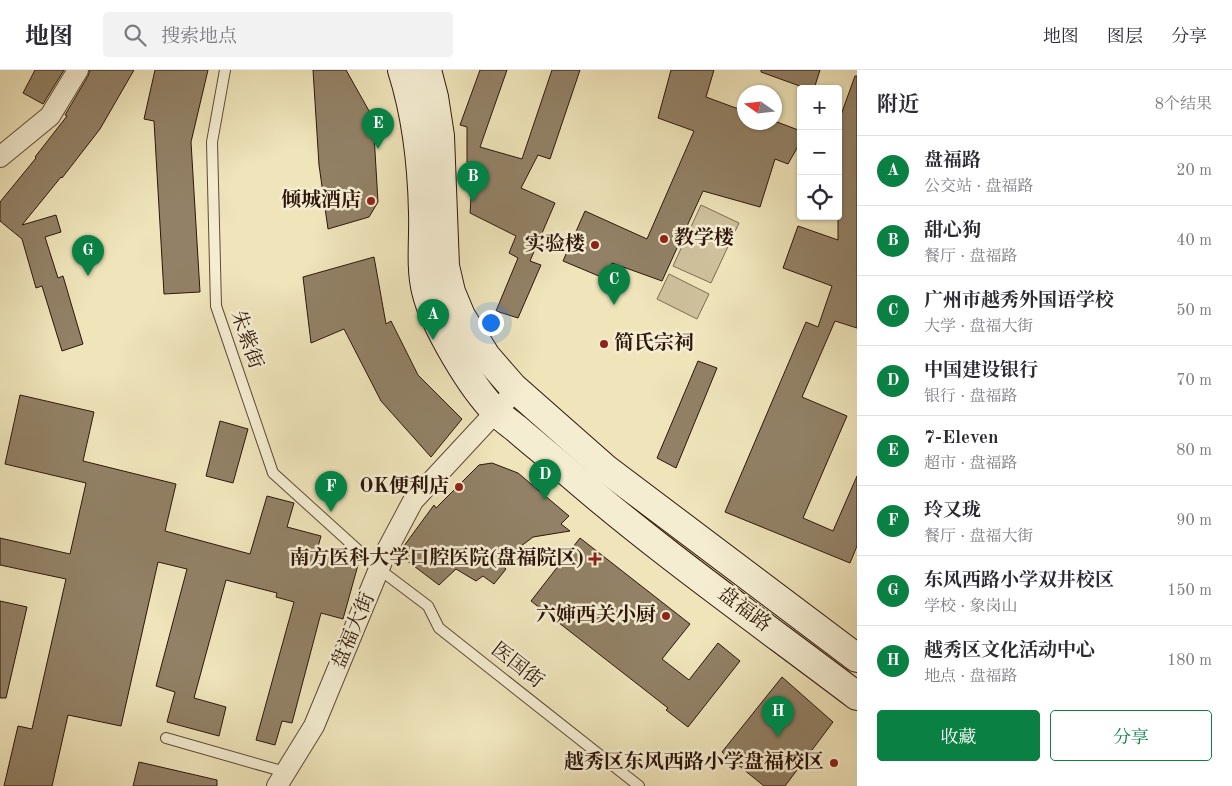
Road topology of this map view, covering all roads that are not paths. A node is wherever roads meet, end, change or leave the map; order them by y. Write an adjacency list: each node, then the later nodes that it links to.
1 (78, 70): 5 (street)
2 (225, 70): 8 (lane, 朱紫街)
3 (402, 70): 7 (main road, 盘福路)
4 (427, 70): 6 (main road)
5 (0, 157)
6 (516, 390): 7 (street, 盘福大街); 9 (main road)
7 (496, 412): 8 (street, 盘福大街); 10 (main road, 盘福路)
8 (379, 570): 12 (street, 盘福大街); 13 (lane, 医国街)
9 (857, 658)
10 (857, 696)
11 (166, 738): 12 (lane)
12 (281, 779)
13 (640, 786)

